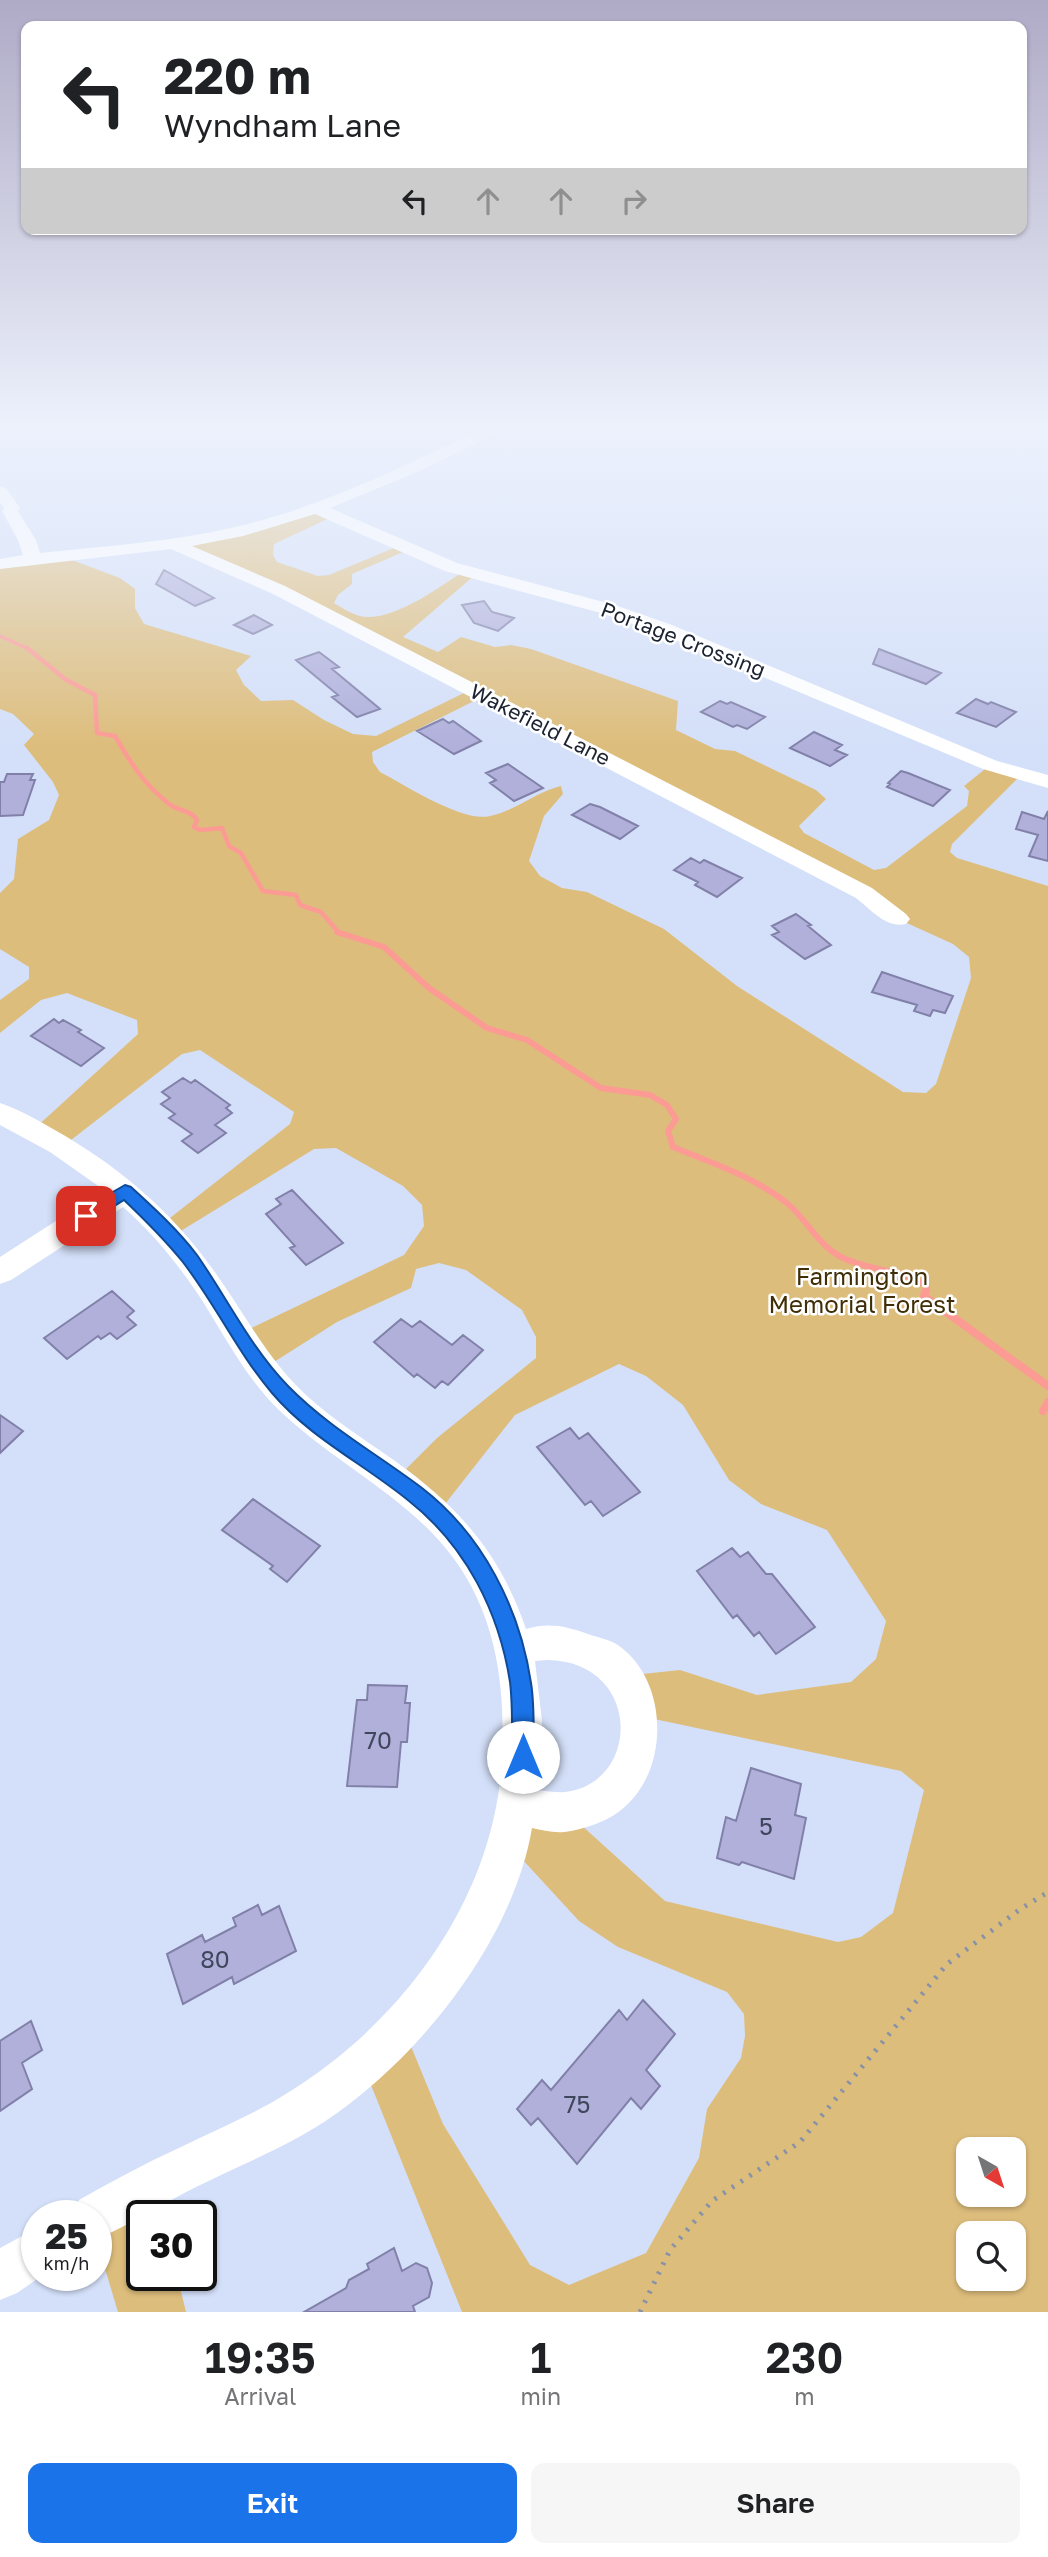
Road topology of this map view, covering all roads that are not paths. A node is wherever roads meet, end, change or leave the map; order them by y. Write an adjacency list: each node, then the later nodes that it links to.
1 (22, 531): 7 (street)
2 (35, 531): 6 (street)
3 (242, 531): 5 (street)
4 (369, 531): 9 (street, Portage Crossing)
5 (174, 545): 6 (street); 10 (street, Wakefield Lane)
6 (53, 557): 7 (street)
7 (33, 559): 8 (street)
8 (0, 564)
9 (1048, 782)
10 (898, 919)
11 (0, 1113): 12 (street)
12 (125, 1191): 13 (street); 14 (street)
13 (0, 1272)
14 (516, 1651): 15 (street); 15 (street)
15 (518, 1807): 16 (street)
16 (112, 2207)
17 (21, 2262): 18 (street)
18 (0, 2276)

